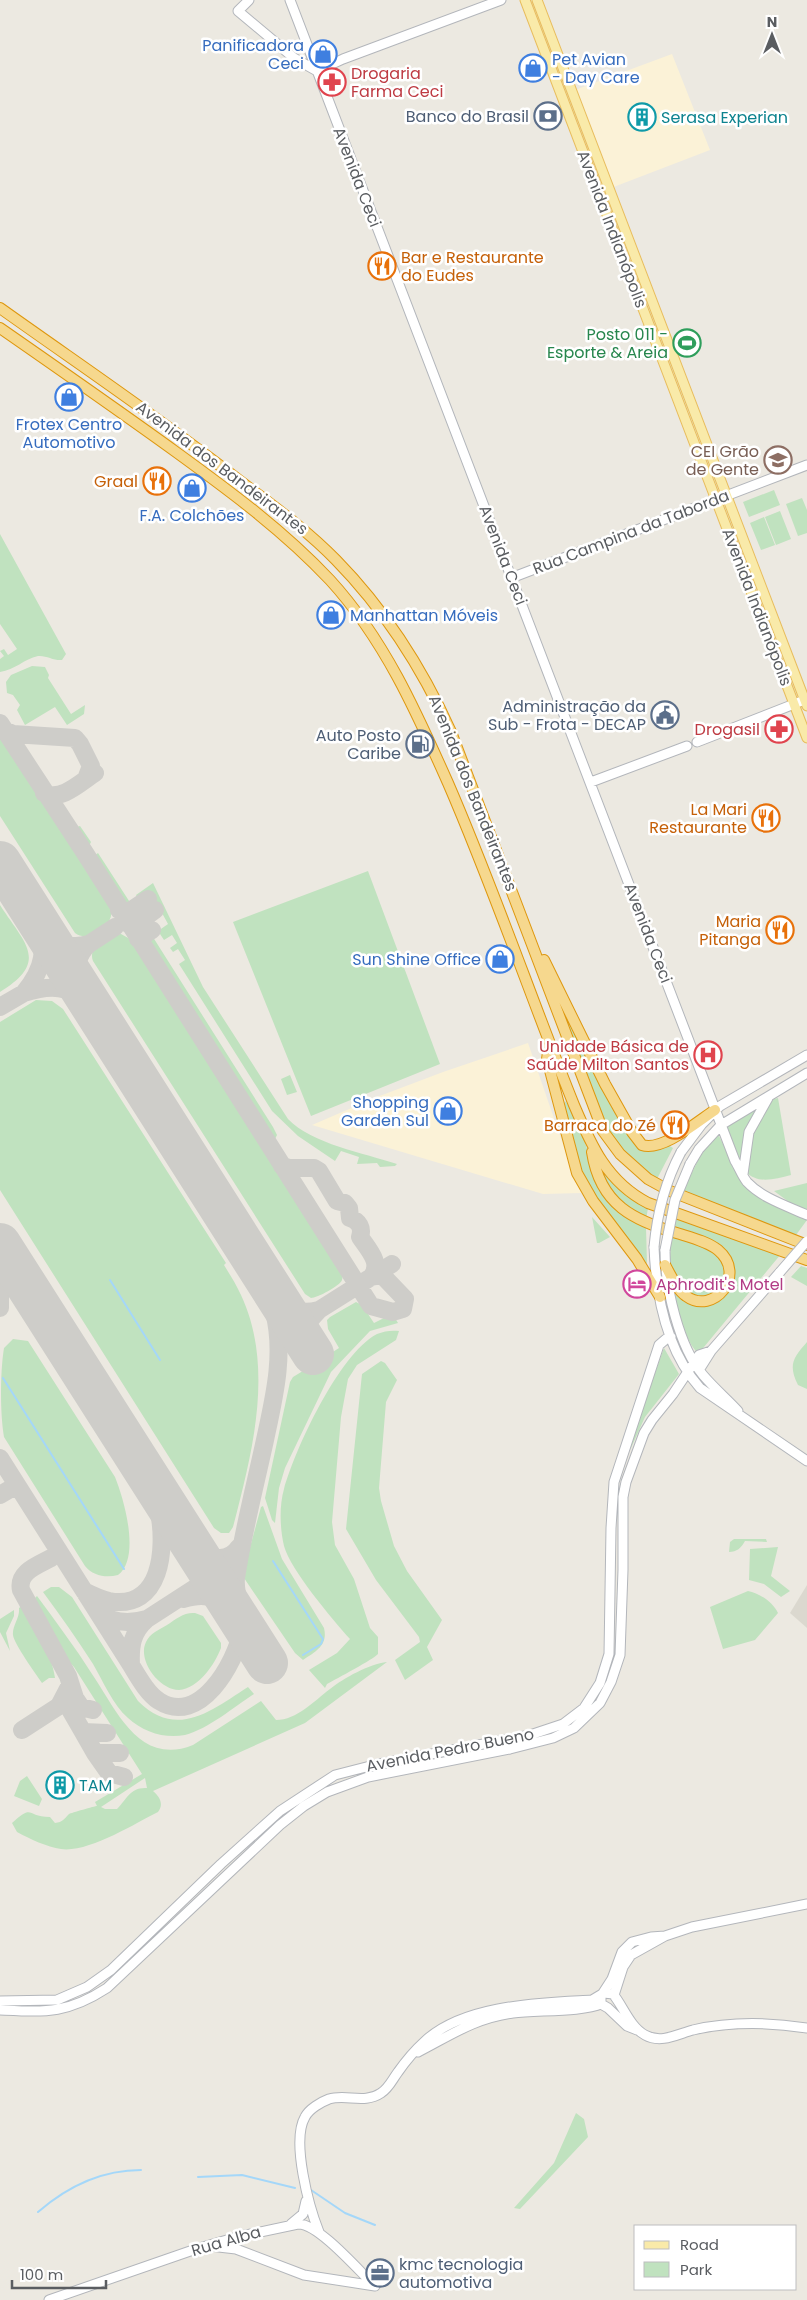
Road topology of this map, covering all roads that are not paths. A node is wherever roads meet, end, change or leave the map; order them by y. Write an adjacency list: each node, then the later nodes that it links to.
1 (249, 0): 6 (street)
2 (290, 0): 6 (street, Avenida Ceci)
3 (501, 0): 6 (street)
4 (525, 0): 11 (main road, Avenida Indianópolis)
5 (537, 0): 10 (main road, Avenida Indianópolis)
6 (317, 71): 12 (street, Avenida Ceci)
7 (0, 308): 17 (highway, Avenida dos Bandeirantes)
8 (0, 328): 18 (highway, Avenida dos Bandeirantes)
9 (807, 465): 10 (street, Rua Campina da Taborda)
10 (726, 496): 11 (street, Rua Campina da Taborda); 13 (main road, Avenida Indianópolis)
11 (715, 500): 12 (street, Rua Campina da Taborda); 14 (main road, Avenida Indianópolis)
12 (511, 578): 16 (street, Avenida Ceci)
13 (806, 701): 14 (street)
14 (794, 704): 15 (main road, Avenida Indianópolis); 16 (street)
15 (807, 738)
16 (591, 782): 22 (street, Avenida Ceci)
17 (529, 934): 22 (highway); 28 (highway, Avenida dos Bandeirantes)
18 (550, 1045): 24 (highway, Avenida dos Bandeirantes); 31 (highway)
19 (807, 1055): 22 (street)
20 (807, 1073): 21 (street)
21 (770, 1095): 23 (street); 25 (street)
22 (715, 1110): 23 (street, Avenida Ceci); 31 (street, bridge)
23 (721, 1124): 25 (street, Avenida Ceci); 30 (street, bridge)
24 (592, 1146): 29 (highway, Avenida dos Bandeirantes); 30 (highway)
25 (743, 1174): 26 (street)
26 (807, 1214)
27 (807, 1241): 36 (street, bridge)
28 (807, 1245)
29 (807, 1260)
30 (665, 1264): 35 (street)
31 (660, 1297): 32 (street)
32 (664, 1313): 33 (street); 34 (street, Avenida Pedro Bueno)
33 (671, 1337): 34 (street); 35 (street); 37 (street)
34 (661, 1342): 42 (street, Avenida Pedro Bueno)
35 (688, 1348): 36 (street)
36 (696, 1366): 37 (street, Avenida Pedro Bueno); 40 (street)
37 (687, 1372): 38 (street); 39 (street, Avenida Pedro Bueno)
38 (694, 1382): 39 (street); 40 (street)
39 (673, 1394): 43 (street, Avenida Pedro Bueno)
40 (743, 1417): 41 (street)
41 (807, 1461)
42 (305, 1794): 43 (street); 50 (street, Avenida Pedro Bueno)
43 (312, 1801): 52 (street, Avenida Pedro Bueno)
44 (807, 1904): 45 (street)
45 (665, 1936): 46 (street); 47 (street)
46 (632, 1942): 47 (street); 48 (street)
47 (631, 1955): 49 (street)
48 (603, 1994): 49 (street); 51 (street); 55 (street)
49 (615, 1996): 51 (street); 54 (street)
50 (0, 2001)
51 (605, 2006): 54 (street); 55 (street)
52 (0, 2010)
53 (807, 2028): 54 (street)
54 (640, 2031)
55 (411, 2056): 56 (street)
56 (307, 2196): 57 (street); 58 (street)
57 (290, 2224): 58 (street); 59 (street, Rua Alba)
58 (319, 2232): 62 (street)
59 (237, 2237): 60 (street, Rua Alba); 61 (street)
60 (208, 2246): 61 (street); 64 (street, Rua Alba)
61 (236, 2249): 63 (street)
62 (362, 2273): 63 (street); 63 (street)
63 (360, 2284)
64 (49, 2300)

